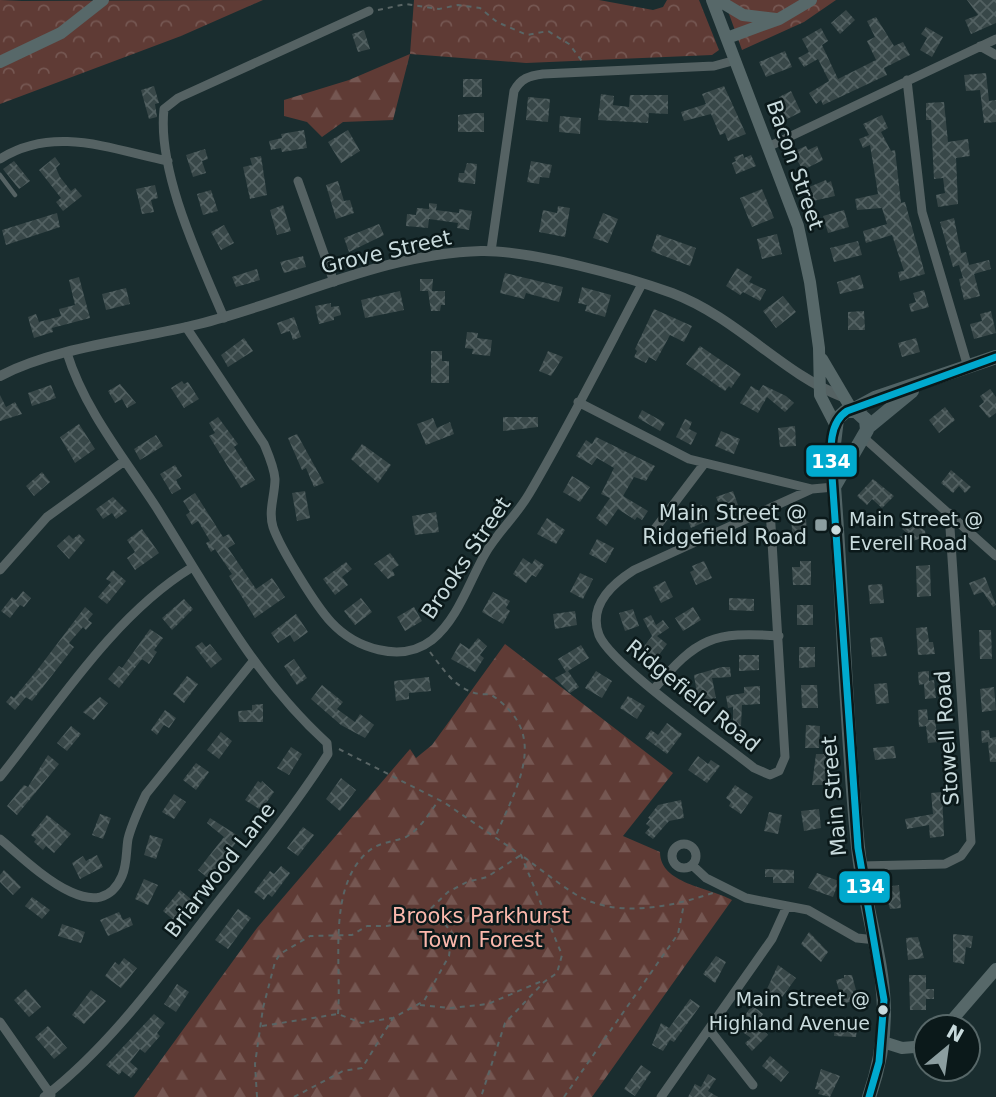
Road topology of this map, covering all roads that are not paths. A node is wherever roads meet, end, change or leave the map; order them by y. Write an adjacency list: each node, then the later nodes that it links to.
1 (103, 0): 11 (main road)
2 (715, 0): 5 (main road); 6 (main road, Bacon Street)
3 (811, 0): 5 (main road)
4 (369, 11): 15 (street)
5 (779, 19): 6 (main road)
6 (727, 38): 10 (main road, Bacon Street)
7 (996, 38): 8 (street)
8 (980, 47): 9 (street); 12 (street)
9 (996, 55)
10 (736, 60): 13 (main road, Bacon Street); 19 (street)
11 (0, 62)
12 (906, 80): 13 (street); 27 (street)
13 (769, 146): 24 (main road, Bacon Street)
14 (0, 159): 15 (street)
15 (168, 161): 22 (street)
16 (0, 175): 18 (lane)
17 (298, 181): 20 (street)
18 (15, 195)
19 (491, 251): 20 (street, Grove Street); 21 (street, Grove Street)
20 (334, 282): 22 (street, Grove Street)
21 (642, 284): 30 (street, Grove Street); 32 (street, Brooks Street)
22 (224, 318): 23 (street, Grove Street)
23 (186, 327): 25 (street, Grove Street); 32 (street, Brooks Street)
24 (819, 348): 30 (main road, Bacon Street); 31 (main road, Bacon Street)
25 (67, 353): 28 (street, Grove Street); 36 (street)
26 (996, 357): 27 (main road)
27 (968, 367): 29 (main road)
28 (0, 376)
29 (924, 383): 33 (main road); 35 (main road)
30 (819, 388): 31 (street, Grove Street); 34 (main road, Bacon Street)
31 (843, 397): 33 (main road, Bacon Street)
32 (579, 402): 37 (street)
33 (853, 410): 34 (main road); 35 (main road)
34 (835, 426): 35 (main road); 38 (main road, Main Street)
35 (864, 434): 38 (main road); 41 (street)
36 (123, 462): 44 (street); 45 (street)
37 (704, 464): 39 (street); 42 (street)
38 (834, 487): 39 (street, Ridgefield Road); 52 (main road, Main Street)
39 (812, 489): 40 (street, Ridgefield Road)
40 (770, 509): 46 (street); 48 (street, Ridgefield Road)
41 (949, 513): 43 (street); 52 (street, Stowell Road)
42 (648, 538)
43 (996, 556)
44 (191, 568): 47 (street); 49 (street)
45 (0, 570)
46 (779, 636): 48 (street); 48 (street, Ridgefield Road)
47 (254, 660): 50 (street); 62 (street, Briarwood Lane)
48 (654, 689)
49 (0, 778)
50 (0, 839)
51 (692, 865): 53 (street)
52 (861, 866): 54 (main road, Main Street)
53 (787, 906): 54 (street); 58 (street)
54 (876, 940): 59 (main road, Main Street)
55 (996, 968): 56 (main road)
56 (958, 1013)
57 (0, 1022): 62 (street)
58 (709, 1029): 61 (street); 63 (street)
59 (883, 1042): 60 (main road); 64 (main road, Main Street)
60 (912, 1047)
61 (753, 1085)
62 (49, 1096)
63 (661, 1097)
64 (869, 1097)

